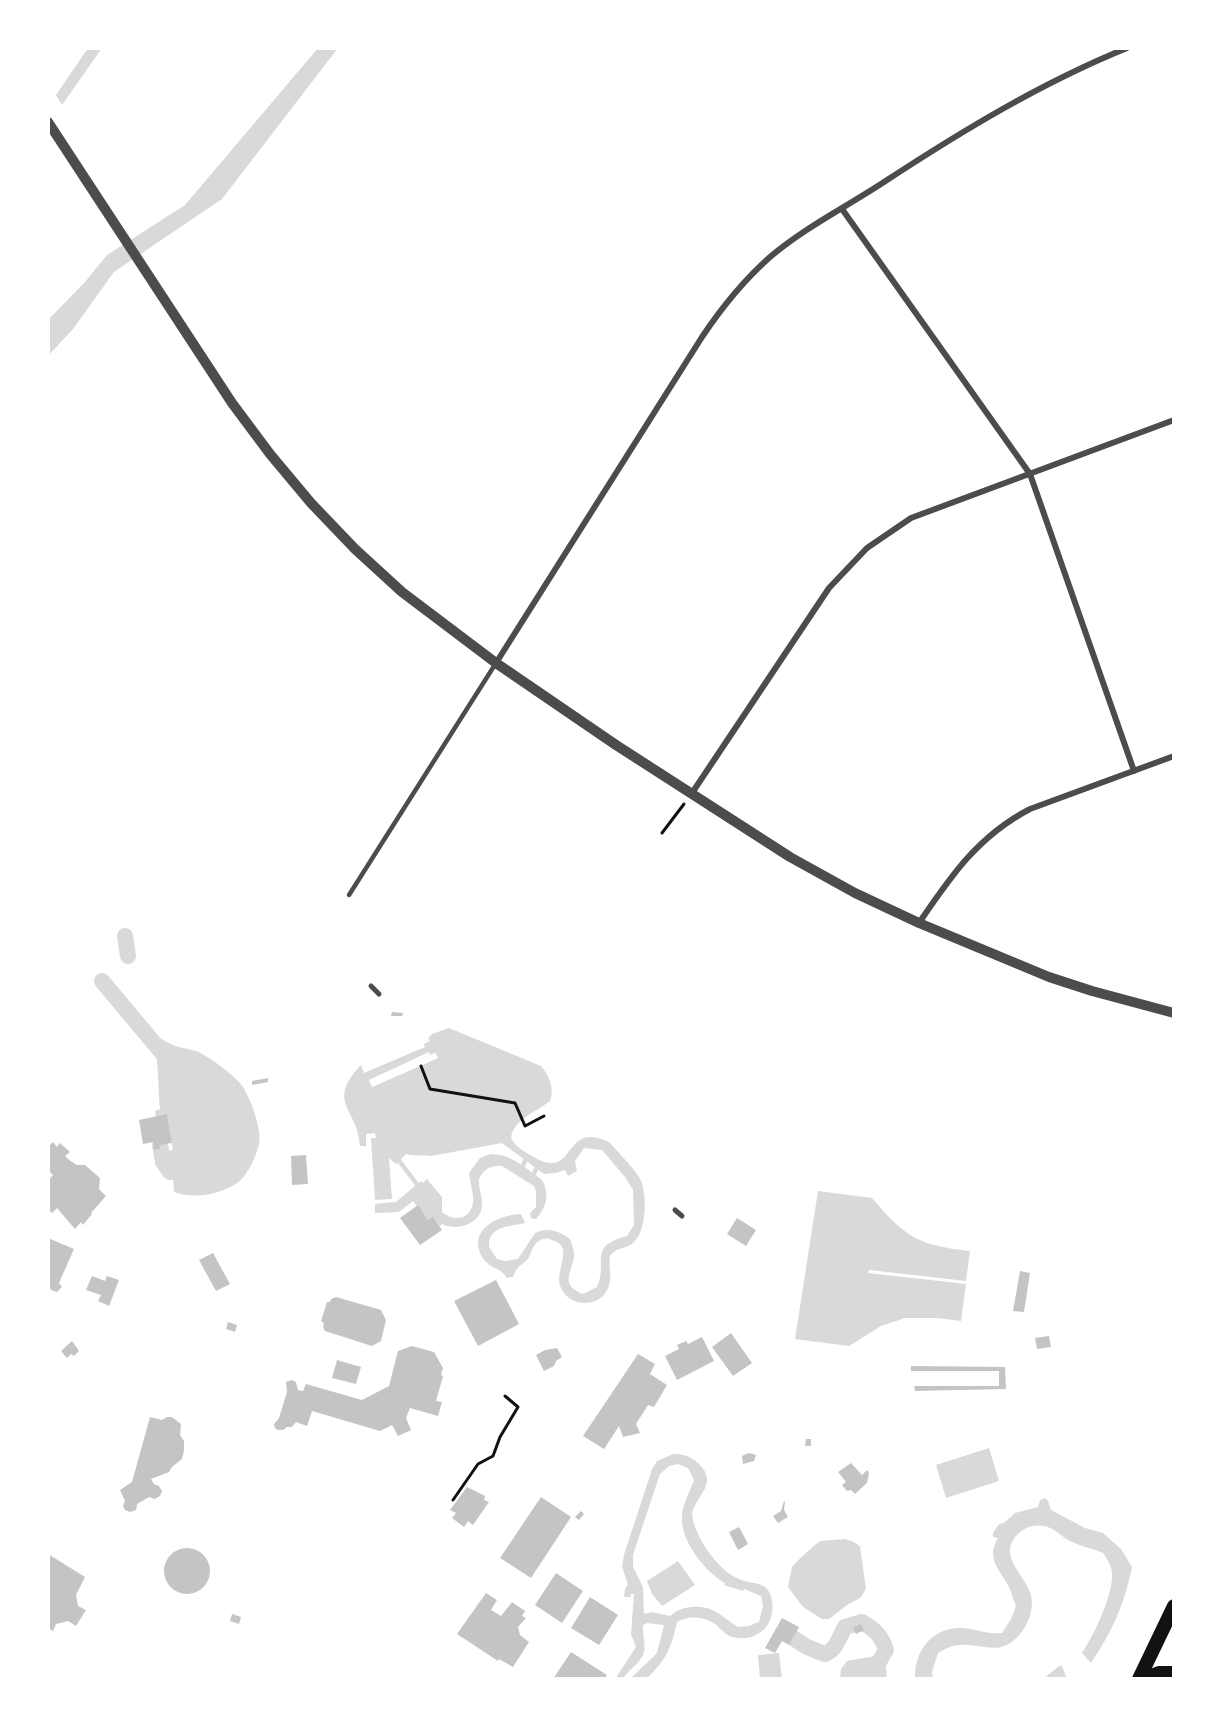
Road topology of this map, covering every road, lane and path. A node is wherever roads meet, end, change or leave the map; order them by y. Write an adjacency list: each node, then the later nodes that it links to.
1 (1127, 48): 3 (street)
2 (48, 122): 6 (street)
3 (842, 209): 5 (street); 6 (street)
4 (1174, 420): 5 (street)
5 (1030, 474): 8 (street); 9 (street)
6 (496, 663): 9 (street); 11 (lane)
7 (1174, 756): 8 (street)
8 (1134, 771): 12 (street)
9 (692, 793): 10 (path); 12 (street)
10 (662, 833)
11 (350, 895)
12 (919, 923): 15 (street)
13 (371, 986): 14 (street)
14 (379, 994)
15 (1174, 1013)
16 (421, 1066): 17 (path)
17 (544, 1116)
18 (675, 1210): 19 (street)
19 (682, 1216)
20 (505, 1396): 21 (path)
21 (453, 1500)
22 (1174, 1606): 24 (main road)
23 (1174, 1674): 25 (main road)
24 (1138, 1679)
25 (1145, 1679)

